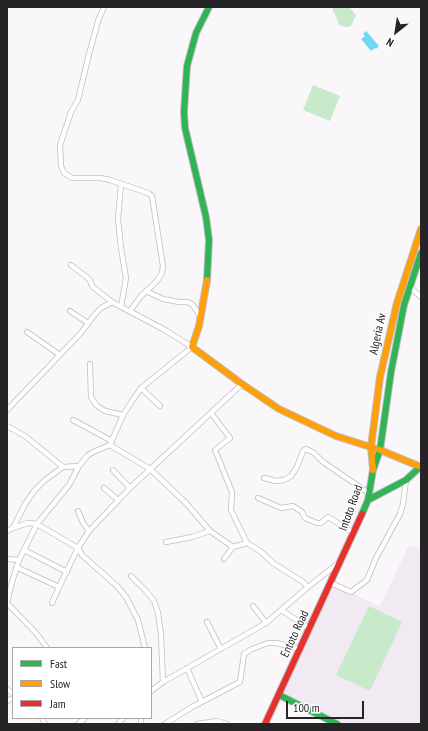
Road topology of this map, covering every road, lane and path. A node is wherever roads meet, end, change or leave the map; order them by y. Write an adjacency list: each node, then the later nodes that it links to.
1 (104, 7): 3 (street)
2 (209, 7): 15 (main road)
3 (121, 184): 9 (street); 12 (street)
4 (421, 228): 30 (main road, Algeria Av)
5 (421, 253): 7 (main road, Algeria Av)
6 (71, 265): 11 (street)
7 (418, 273): 8 (main road, Algeria Av)
8 (410, 287): 10 (street); 31 (main road, Algeria Av)
9 (146, 291): 14 (street); 15 (street)
10 (421, 297)
11 (112, 302): 12 (street); 16 (street)
12 (121, 306): 14 (street)
13 (70, 311): 16 (street)
14 (130, 311): 18 (street)
15 (200, 317): 18 (main road)
16 (88, 323): 19 (street)
17 (27, 332): 19 (street)
18 (192, 347): 21 (main road); 22 (street)
19 (60, 355): 24 (street)
20 (90, 364): 26 (street)
21 (242, 384): 25 (street); 30 (main road)
22 (141, 388): 23 (street); 26 (street)
23 (160, 406)
24 (7, 410)
25 (211, 413): 35 (street); 53 (street)
26 (123, 415): 29 (street)
27 (73, 420): 29 (street)
28 (7, 426): 33 (street)
29 (111, 443): 32 (street); 35 (street)
30 (371, 447): 31 (main road); 37 (main road, Algeria Av)
31 (380, 450): 34 (main road); 37 (main road, Algeria Av)
32 (79, 466): 33 (street); 46 (street)
33 (64, 467): 47 (street)
34 (421, 467): 39 (main road)
35 (150, 469): 41 (street); 50 (street)
36 (113, 470): 41 (street)
37 (373, 470): 42 (main road, Intoto Road)
38 (264, 478): 42 (street)
39 (406, 480): 42 (main road); 65 (street)
40 (104, 488): 44 (street)
41 (130, 488): 44 (street)
42 (369, 497): 51 (main road, Intoto Road)
43 (258, 498): 51 (street)
44 (118, 500): 49 (street)
45 (78, 511): 49 (street)
46 (37, 524): 47 (street); 55 (street); 56 (street)
47 (13, 528): 48 (street)
48 (7, 531)
49 (89, 531): 55 (street)
50 (210, 531): 52 (street); 54 (street)
51 (354, 533): 57 (main road, Intoto Road)
52 (166, 542)
53 (247, 543): 54 (street); 67 (street)
54 (232, 547): 59 (street)
55 (78, 548): 63 (street); 76 (street)
56 (24, 550): 60 (street); 63 (street)
57 (345, 552): 61 (main road, Entoto Road)
58 (7, 558): 60 (street)
59 (224, 558)
60 (19, 560): 62 (street)
61 (339, 563): 65 (main road, Entoto Road); 67 (street)
62 (16, 567): 66 (street); 68 (street)
63 (67, 572): 66 (street)
64 (131, 576): 80 (street)
65 (331, 583): 74 (main road, Entoto Road)
66 (59, 587): 69 (street)
67 (308, 587): 71 (street)
68 (7, 603): 75 (street)
69 (52, 603)
70 (253, 606): 73 (street)
71 (281, 610): 73 (street); 74 (street)
72 (207, 622): 78 (street)
73 (266, 623): 78 (street)
74 (309, 628): 77 (main road, Entoto Road)
75 (46, 647)
76 (145, 647)
77 (300, 648): 82 (main road, Entoto Road); 83 (street)
78 (221, 649): 79 (street)
79 (187, 668): 80 (street); 83 (street)
80 (163, 682): 81 (street)
81 (152, 689)
82 (279, 695): 87 (main road, Entoto Road); 88 (main road)
83 (202, 702): 84 (street)
84 (165, 724)
85 (197, 724): 86 (street)
86 (227, 724)
87 (265, 724)
88 (337, 724)

